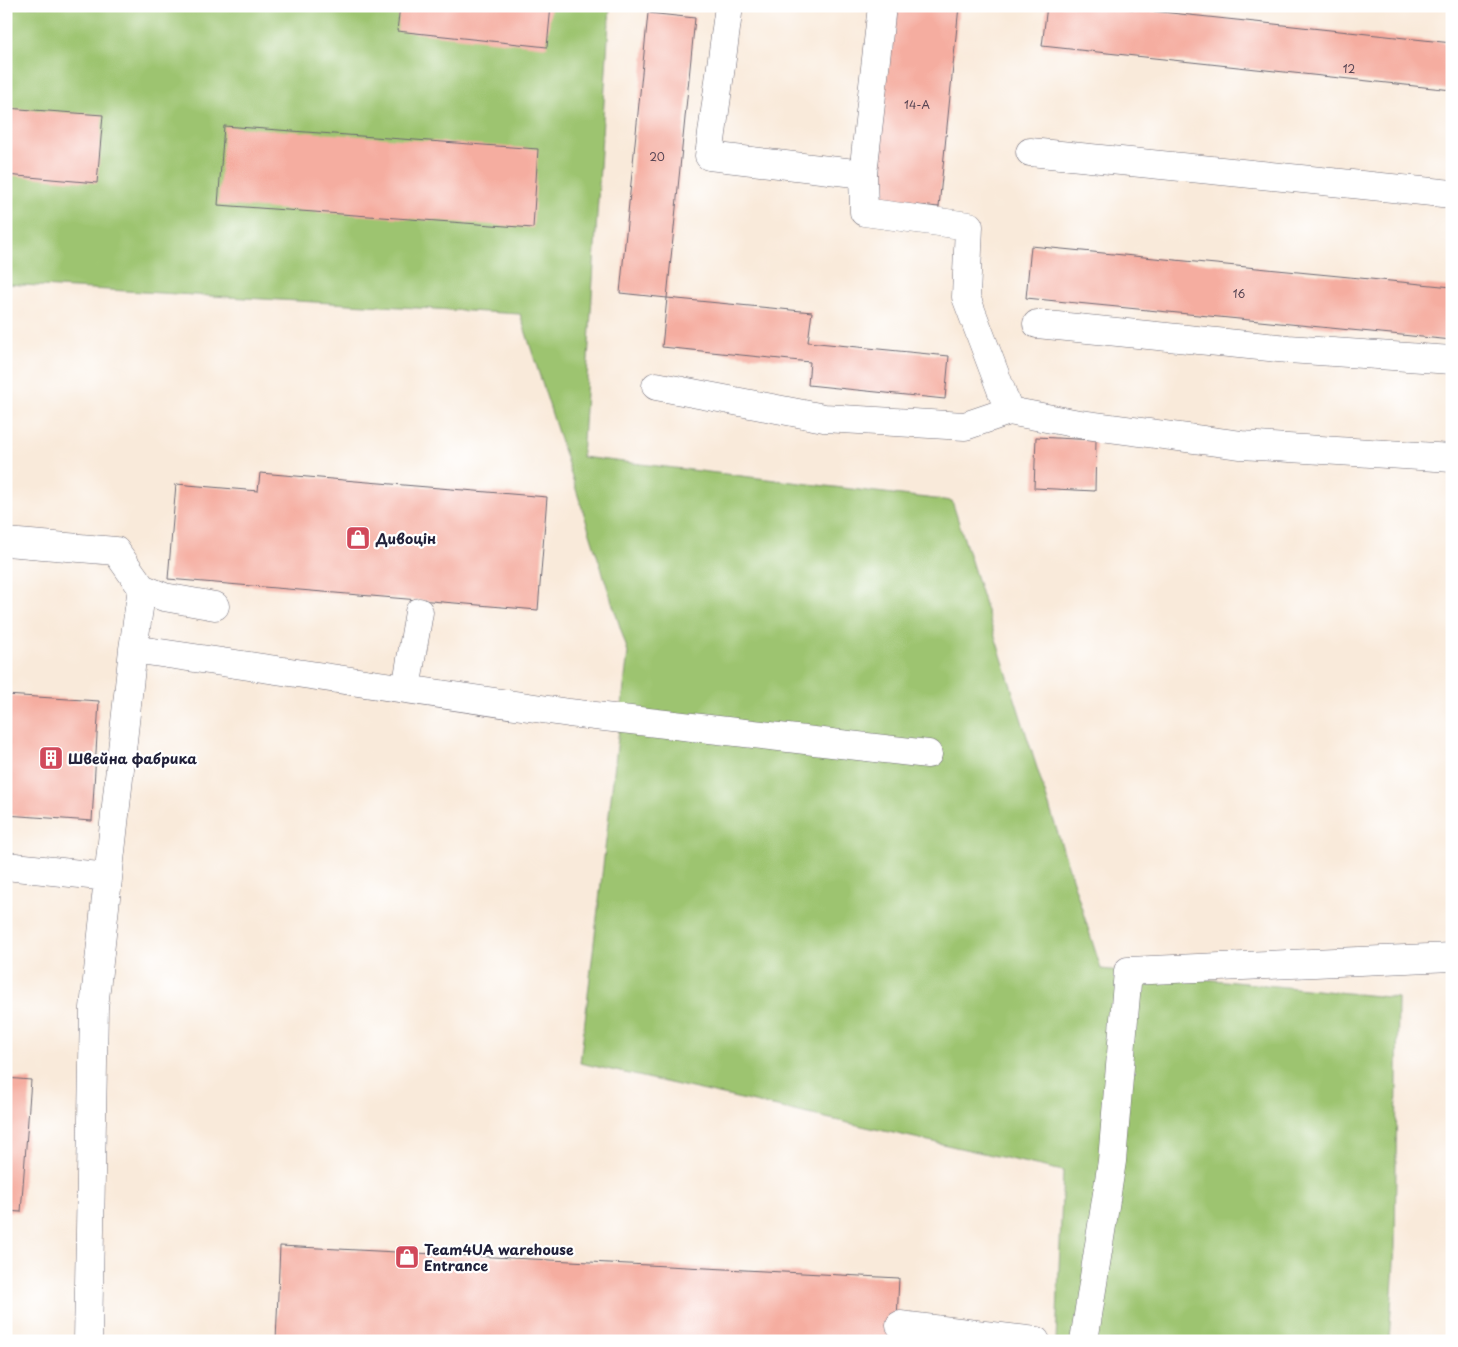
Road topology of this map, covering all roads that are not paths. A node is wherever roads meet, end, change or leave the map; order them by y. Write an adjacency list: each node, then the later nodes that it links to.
1 (729, 6): 4 (lane)
2 (882, 6): 4 (lane)
3 (1030, 152): 5 (lane)
4 (863, 174): 9 (lane)
5 (1452, 194)
6 (1037, 324): 7 (lane)
7 (1452, 360)
8 (656, 386): 9 (lane)
9 (1009, 411): 10 (lane)
10 (1452, 458)
11 (6, 542): 12 (lane)
12 (142, 588): 13 (lane); 15 (lane)
13 (215, 606)
14 (419, 612): 16 (lane)
15 (133, 649): 16 (lane); 19 (lane)
16 (406, 689): 17 (lane)
17 (928, 754)
18 (6, 866): 19 (lane)
19 (108, 877): 22 (lane)
20 (1452, 957): 24 (lane)
21 (900, 1325): 23 (lane)
22 (88, 1341)
23 (1036, 1341)
24 (1084, 1341)

